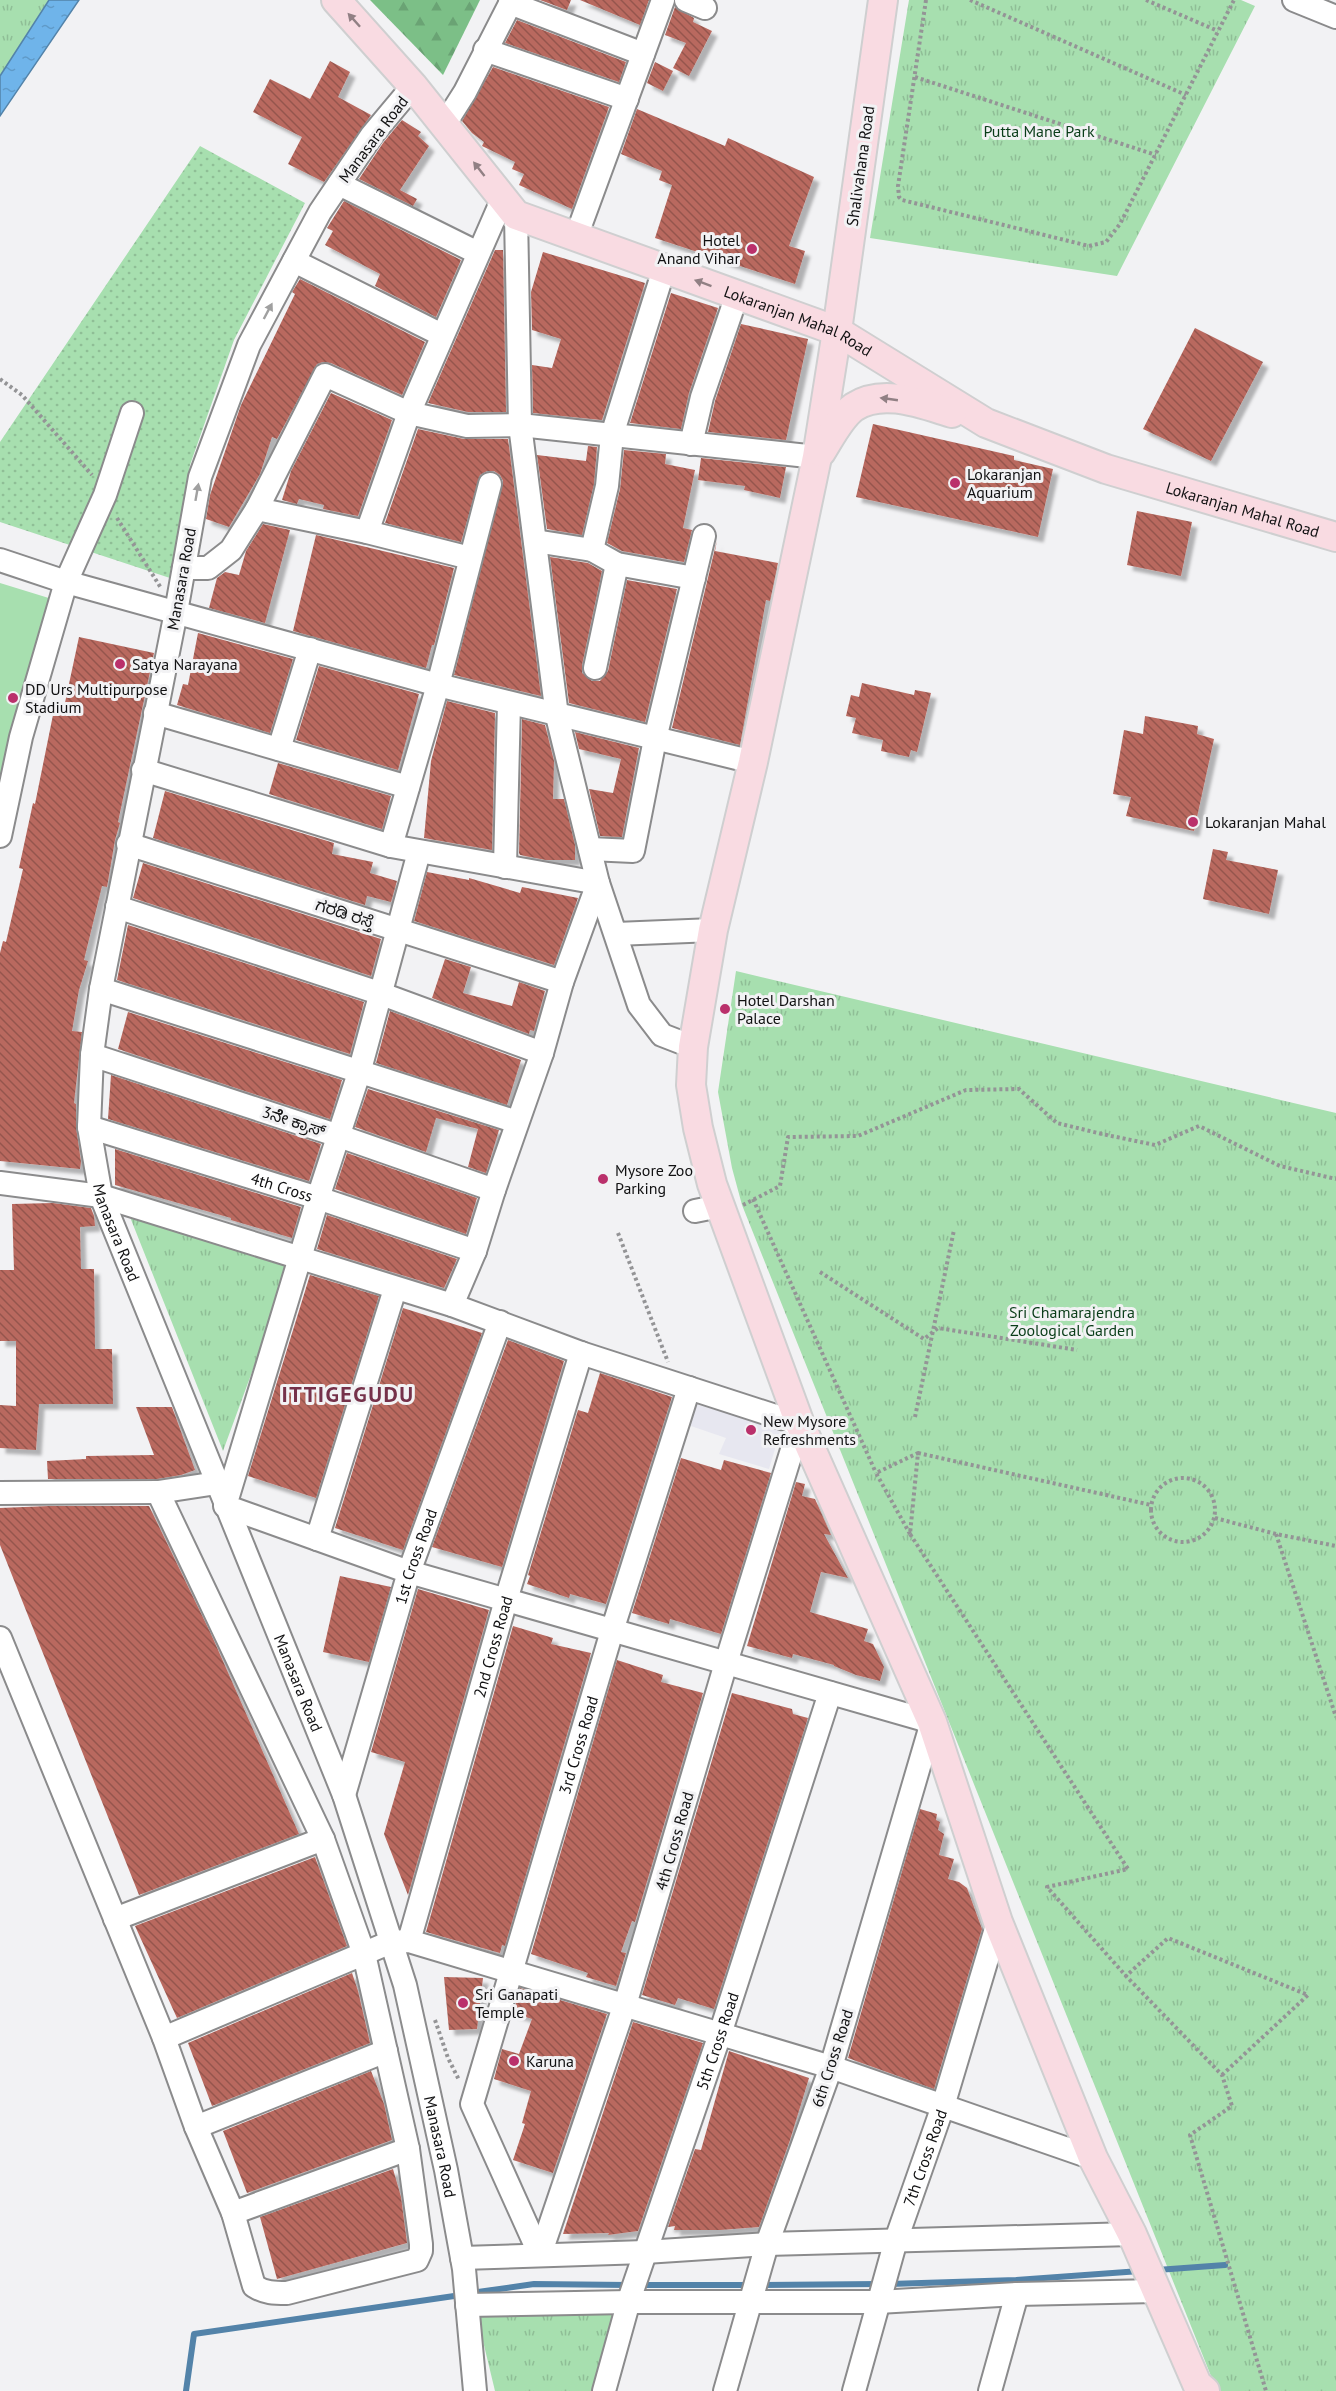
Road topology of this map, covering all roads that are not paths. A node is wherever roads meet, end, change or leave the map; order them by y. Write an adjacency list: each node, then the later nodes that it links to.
1 (336, 0): 9 (main road, one-way to 1)
2 (663, 0): 8 (street)
3 (883, 0): 19 (main road, Shalivahana Road)
4 (1294, 0): 6 (street)
5 (511, 2): 7 (street); 8 (street)
6 (1336, 17)
7 (485, 50): 10 (street); 11 (street)
8 (643, 54): 10 (street)
9 (413, 86): 11 (main road); 12 (street, Manasara Road)
10 (627, 99): 14 (street)
11 (444, 125): 13 (main road, one-way to 11)
12 (339, 184): 15 (street); 16 (street, Manasara Road)
13 (509, 207): 14 (main road, Lokaranjan Mahal Road); 15 (street); 24 (street)
14 (576, 237): 17 (main road, Lokaranjan Mahal Road)
15 (478, 253): 20 (street)
16 (294, 261): 20 (street); 38 (street, Manasara Road, one-way to 16)
17 (664, 269): 18 (main road, Lokaranjan Mahal Road, one-way to 17); 25 (street)
18 (737, 295): 19 (main road, Lokaranjan Mahal Road); 26 (street)
19 (837, 331): 23 (main road, Lokaranjan Mahal Road); 27 (main road, Shalivahana Road)
20 (442, 335): 21 (street)
21 (409, 413): 24 (street); 29 (street); 30 (street)
22 (132, 414): 40 (street)
23 (986, 423): 27 (main road, one-way to 27); 32 (main road, Lokaranjan Mahal Road)
24 (520, 425): 25 (street); 33 (street)
25 (612, 435): 26 (street); 34 (street)
26 (691, 444): 27 (street)
27 (817, 457): 50 (main road, Shalivahana Road)
28 (490, 484): 35 (street)
29 (257, 509): 30 (street); 38 (street)
30 (367, 532): 35 (street)
31 (704, 536): 39 (street)
32 (1336, 537)
33 (535, 541): 34 (street); 47 (street)
34 (592, 550): 37 (street)
35 (470, 558): 44 (street)
36 (0, 560): 40 (street)
37 (617, 564): 39 (street); 43 (street)
38 (184, 568): 41 (street, Manasara Road)
39 (694, 578): 48 (street)
40 (66, 582): 41 (street); 53 (street)
41 (176, 612): 42 (street); 46 (street, Manasara Road)
42 (310, 649): 44 (street); 49 (street)
43 (595, 668)
44 (438, 685): 45 (street); 52 (street)
45 (509, 703): 47 (street); 58 (street)
46 (155, 713): 49 (street); 51 (street, Manasara Road)
47 (557, 716): 48 (street); 56 (street)
48 (655, 739): 50 (street); 56 (street)
49 (279, 749): 52 (street)
50 (753, 762): 62 (main road, Shalivahana Road)
51 (143, 770): 54 (street, Manasara Road); 55 (street)
52 (408, 787): 55 (street)
53 (0, 836)
54 (128, 844): 60 (street, Manasara Road); 61 (street, ಗರಡಿ ರಸ್ತೆ)
55 (392, 846): 57 (street)
56 (590, 849): 59 (street)
57 (419, 852): 58 (street); 61 (street)
58 (506, 867): 59 (street)
59 (598, 883): 63 (street); 64 (street)
60 (117, 907): 65 (street, Manasara Road); 66 (street)
61 (399, 930): 64 (street, ಗರಡಿ ರಸ್ತೆ); 66 (street)
62 (713, 930): 63 (street); 67 (main road, Shalivahana Road)
63 (616, 934): 67 (street)
64 (562, 982): 68 (street)
65 (101, 989): 69 (street, Manasara Road); 70 (street)
66 (379, 993): 68 (street); 70 (street)
67 (693, 1047): 85 (main road, Shalivahana Road)
68 (542, 1053): 71 (street)
69 (92, 1055): 72 (street, Manasara Road); 73 (street, 3ನೆೇ ಕ್ರಾಸ್)
70 (359, 1072): 71 (street); 73 (street)
71 (518, 1122): 75 (street)
72 (89, 1127): 76 (street, Manasara Road); 77 (street, 4th Cross)
73 (339, 1136): 75 (street, 3ನೆೇ ಕ್ರಾಸ್); 77 (street)
74 (0, 1183): 76 (street)
75 (494, 1190): 78 (street)
76 (101, 1196): 79 (street); 86 (street, Manasara Road)
77 (318, 1198): 78 (street, 4th Cross); 79 (street)
78 (475, 1251): 81 (street)
79 (300, 1257): 80 (street); 89 (street)
80 (396, 1289): 81 (street); 90 (street)
81 (452, 1305): 82 (street)
82 (500, 1322): 83 (street); 91 (street, 1st Cross Road)
83 (581, 1353): 84 (street); 92 (street, 2nd Cross Road)
84 (689, 1388): 85 (street); 93 (street, 3rd Cross Road)
85 (800, 1424): 95 (street, 4th Cross Road); 97 (main road, Shalivahana Road)
86 (217, 1483): 87 (street); 89 (street, Manasara Road)
87 (158, 1492): 88 (street); 99 (street)
88 (0, 1493)
89 (225, 1506): 90 (street); 98 (street, Manasara Road)
90 (317, 1539): 91 (street)
91 (409, 1572): 92 (street); 98 (street, 1st Cross Road)
92 (506, 1600): 93 (street); 102 (street, 2nd Cross Road)
93 (612, 1631): 95 (street); 104 (street, 3rd Cross Road)
94 (0, 1638): 100 (street)
95 (726, 1663): 96 (street); 105 (street, 4th Cross Road)
96 (830, 1693): 97 (street); 106 (street, 5th Cross Road)
97 (932, 1722): 101 (main road, Shalivahana Road); 109 (street, 6th Cross Road)
98 (344, 1795): 102 (street, Manasara Road)
99 (322, 1839): 100 (street); 103 (street)
100 (115, 1918): 107 (street)
101 (998, 1922): 110 (street, 7th Cross Road); 113 (main road, Shalivahana Road)
102 (400, 1942): 103 (street); 104 (street); 120 (street, Manasara Road)
103 (364, 1954): 107 (street); 108 (street)
104 (509, 1973): 105 (street); 118 (street, 3rd Cross Road)
105 (625, 2005): 106 (street); 118 (street, 4th Cross Road)
106 (720, 2034): 109 (street); 119 (street, 5th Cross Road)
107 (164, 2038): 111 (street)
108 (386, 2051): 111 (street); 112 (street)
109 (831, 2067): 110 (street); 117 (street, 6th Cross Road)
110 (943, 2106): 113 (street); 116 (street, 7th Cross Road)
111 (196, 2127): 114 (street)
112 (408, 2149): 114 (street); 114 (street)
113 (1093, 2158): 115 (main road, Shalivahana Road)
114 (233, 2213)
115 (1134, 2238): 116 (street); 121 (main road, Shalivahana Road)
116 (896, 2240): 117 (street); 123 (street, 7th Cross Road)
117 (764, 2254): 119 (street); 124 (street, 6th Cross Road)
118 (540, 2255): 119 (street); 120 (street)
119 (642, 2261): 125 (street, 5th Cross Road)
120 (463, 2263): 126 (street, Manasara Road)
121 (1154, 2287): 122 (street); 127 (main road, Shalivahana Road)
122 (1017, 2294): 123 (street); 132 (street)
123 (881, 2296): 124 (street); 131 (street, 7th Cross Road)
124 (751, 2297): 125 (street); 130 (street, 6th Cross Road)
125 (629, 2300): 126 (street); 129 (street, 5th Cross Road)
126 (467, 2305): 128 (street, Manasara Road)
127 (1199, 2389)
128 (474, 2391)
129 (604, 2391)
130 (725, 2391)
131 (854, 2391)
132 (990, 2391)

